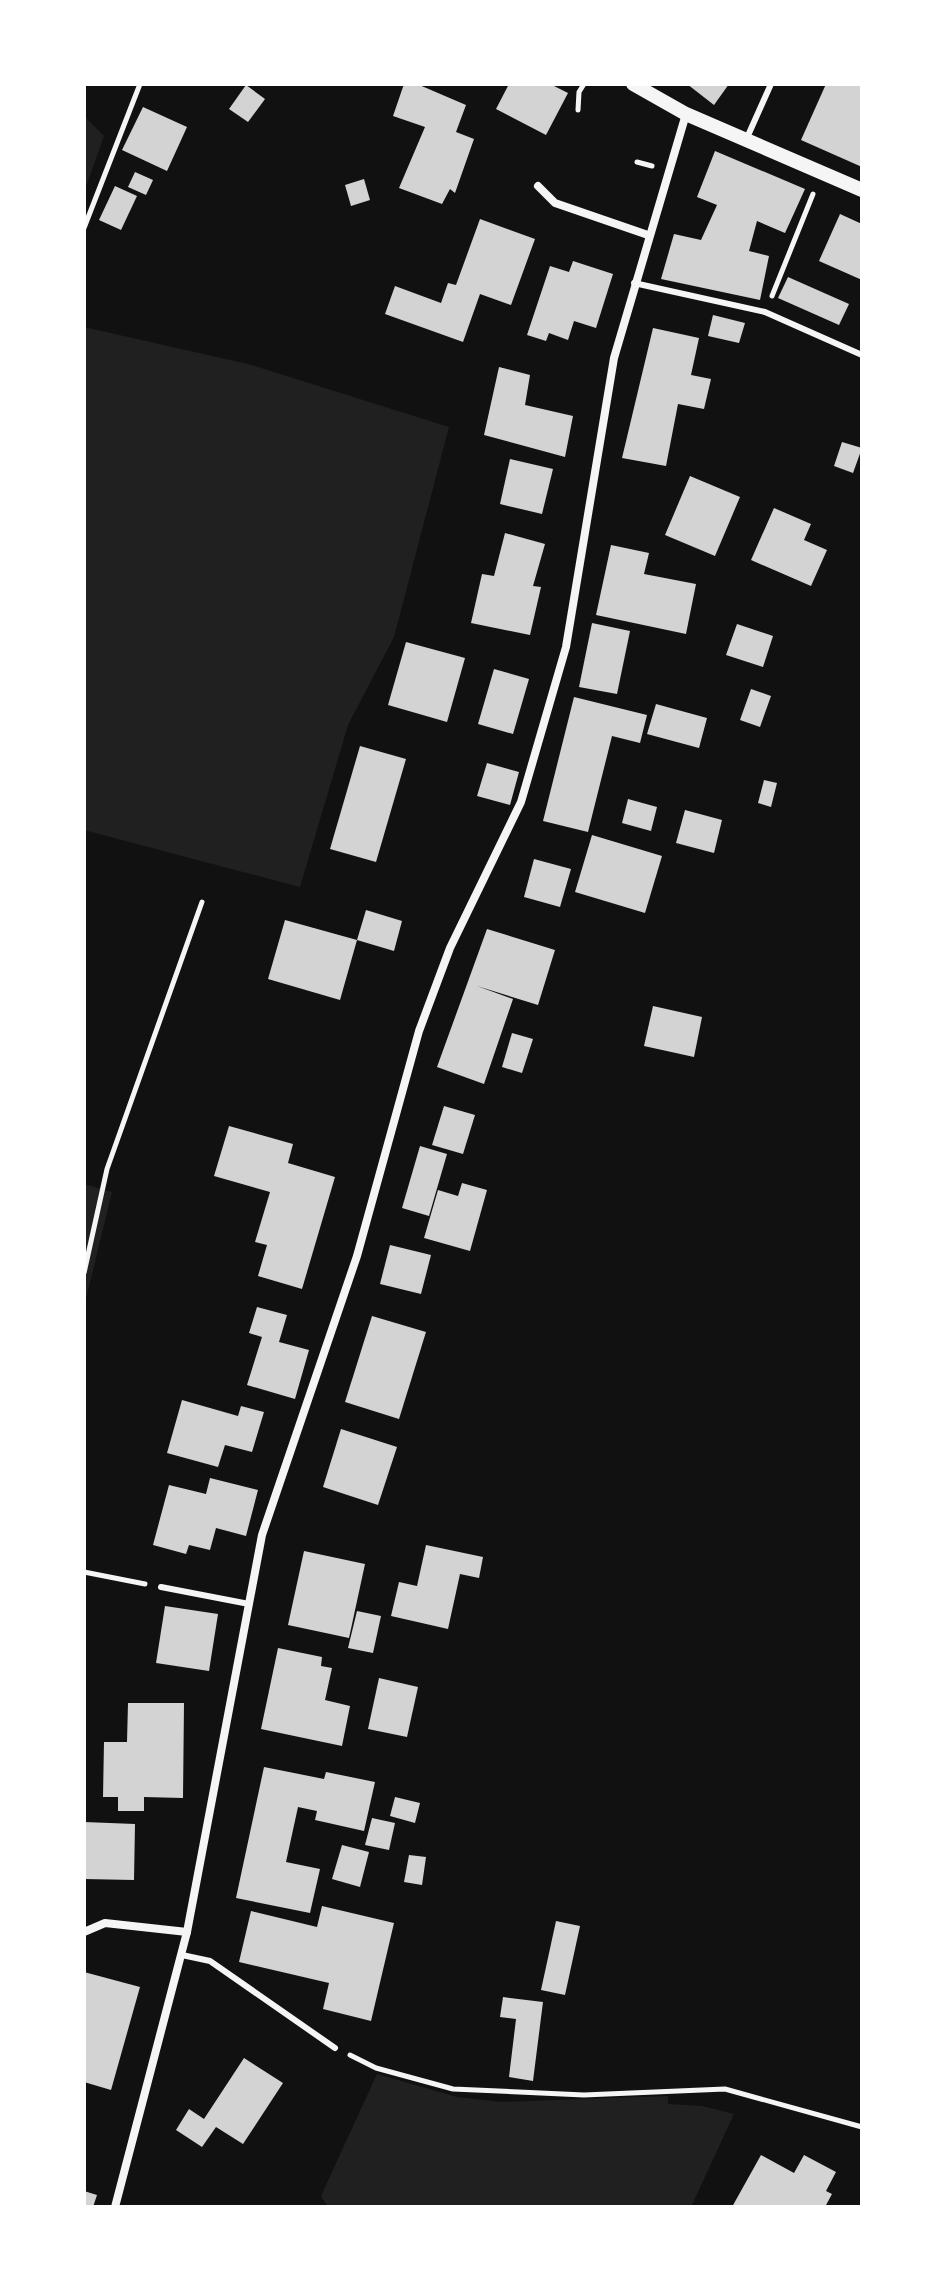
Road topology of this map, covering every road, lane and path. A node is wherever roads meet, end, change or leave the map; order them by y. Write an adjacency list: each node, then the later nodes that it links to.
1 (140, 84): 11 (path)
2 (584, 84): 5 (path)
3 (633, 84): 6 (street)
4 (771, 84): 7 (lane)
5 (578, 110)
6 (686, 114): 7 (street); 12 (street)
7 (746, 140): 8 (street)
8 (822, 173): 10 (street); 14 (path)
9 (538, 186): 12 (street)
10 (862, 190)
11 (84, 228)
12 (648, 235): 13 (street)
13 (634, 283): 14 (lane); 20 (street)
14 (765, 312): 15 (lane)
15 (862, 355)
16 (202, 902): 17 (path)
17 (84, 1273)
18 (84, 1572): 19 (path)
19 (161, 1587): 20 (lane)
20 (249, 1604): 22 (street)
21 (84, 1932): 22 (street)
22 (187, 1932): 23 (street)
23 (182, 1955): 24 (lane); 26 (street)
24 (335, 2048): 25 (path)
25 (862, 2127)
26 (115, 2207)

